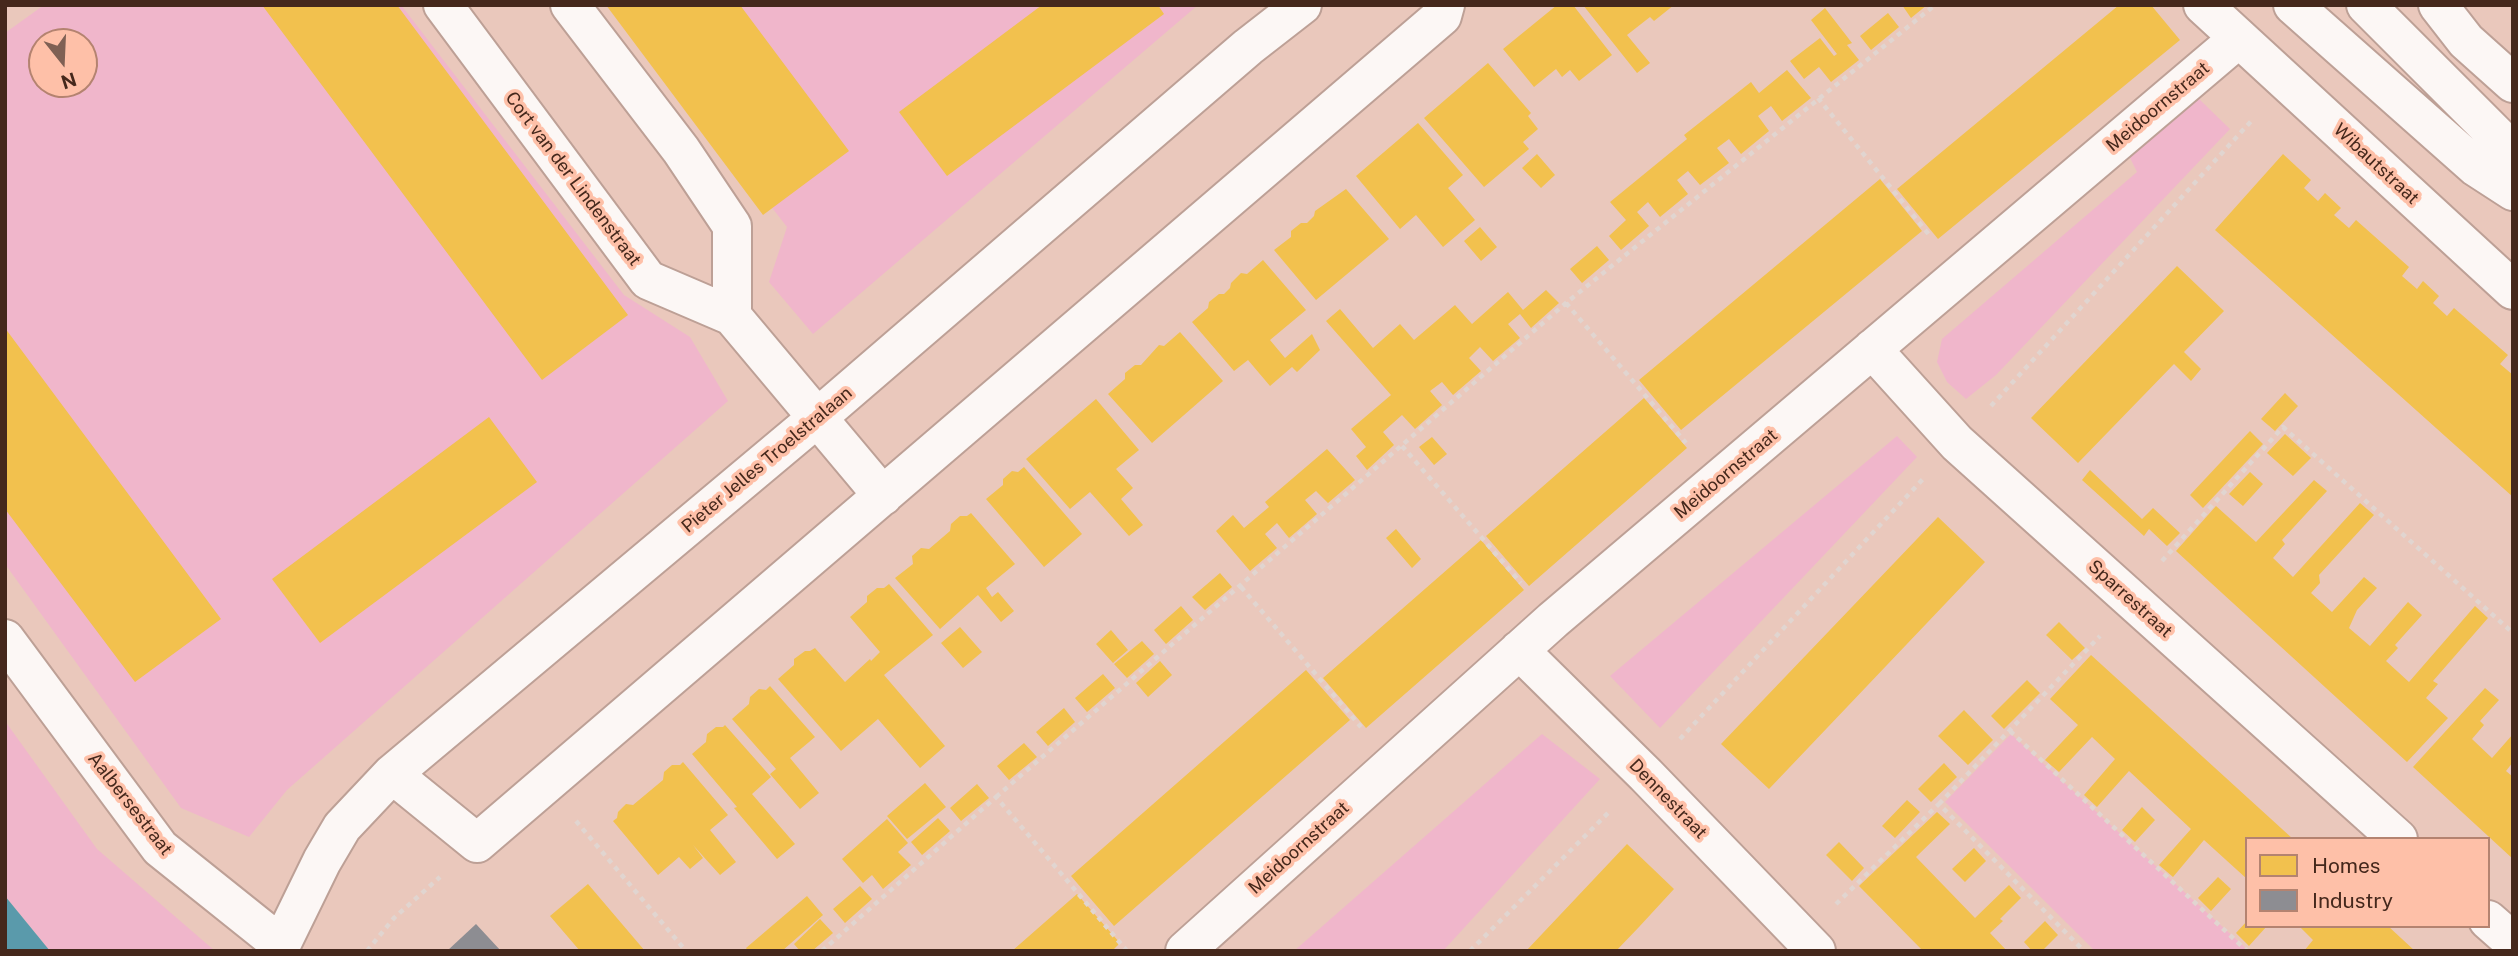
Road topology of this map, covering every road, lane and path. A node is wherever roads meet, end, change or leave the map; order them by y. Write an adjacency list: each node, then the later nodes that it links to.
1 (443, 5): 21 (street, Cort van der Lindenstraat)
2 (570, 5): 21 (street)
3 (1302, 5): 23 (street, Pieter Jelles Troelstralaan)
4 (1935, 5): 15 (path)
5 (2203, 5): 11 (street)
6 (2293, 5): 17 (street)
7 (2366, 5): 10 (street)
8 (2438, 5): 12 (street)
9 (1444, 11): 27 (street)
10 (2396, 37): 12 (street); 16 (street)
11 (2238, 39): 13 (street, Wibautstraat); 18 (street, Meidoornstraat)
12 (2466, 41): 14 (street)
13 (2287, 81): 19 (street, Wibautstraat); 24 (path)
14 (2513, 83)
15 (1818, 98): 18 (path); 20 (path)
16 (2513, 154)
17 (2513, 191)
18 (1961, 274): 22 (street, Meidoornstraat)
19 (2513, 290)
20 (1566, 303): 25 (path); 26 (path)
21 (732, 316): 23 (street, Cort van der Lindenstraat)
22 (1872, 349): 24 (street, Sparrestraat); 26 (street, Meidoornstraat)
23 (817, 418): 27 (street, Cort van der Lindenstraat); 36 (street, Pieter Jelles Troelstralaan)
24 (1957, 443): 29 (street, Sparrestraat); 37 (path)
25 (1402, 446): 28 (path); 30 (path)
26 (1718, 480): 30 (street, Meidoornstraat)
27 (883, 496): 38 (street)
28 (1241, 587): 35 (path); 39 (path)
29 (2130, 600): 31 (path); 34 (path); 41 (street, Sparrestraat)
30 (1553, 620): 33 (street, Meidoornstraat)
31 (2513, 634)
32 (5, 639): 46 (street, Aalbersestraat)
33 (1519, 650): 35 (street, Meidoornstraat); 37 (street, Dennestraat)
34 (2010, 731): 40 (path); 54 (path)
35 (1392, 764): 51 (street, Meidoornstraat)
36 (392, 774): 42 (street); 46 (street, Pieter Jelles Troelstralaan)
37 (1646, 775): 45 (street, Dennestraat); 52 (path)
38 (545, 784): 42 (street); 48 (path)
39 (996, 797): 49 (path); 50 (path)
40 (1939, 804): 45 (path); 53 (path)
41 (2396, 837)
42 (477, 843): 47 (path)
43 (2490, 922): 44 (street)
44 (2513, 942)
45 (1809, 944)
46 (279, 948)
47 (367, 951)
48 (686, 951)
49 (822, 951)
50 (1127, 951)
51 (1185, 951)
52 (1470, 951)
53 (2084, 951)
54 (2247, 951)

